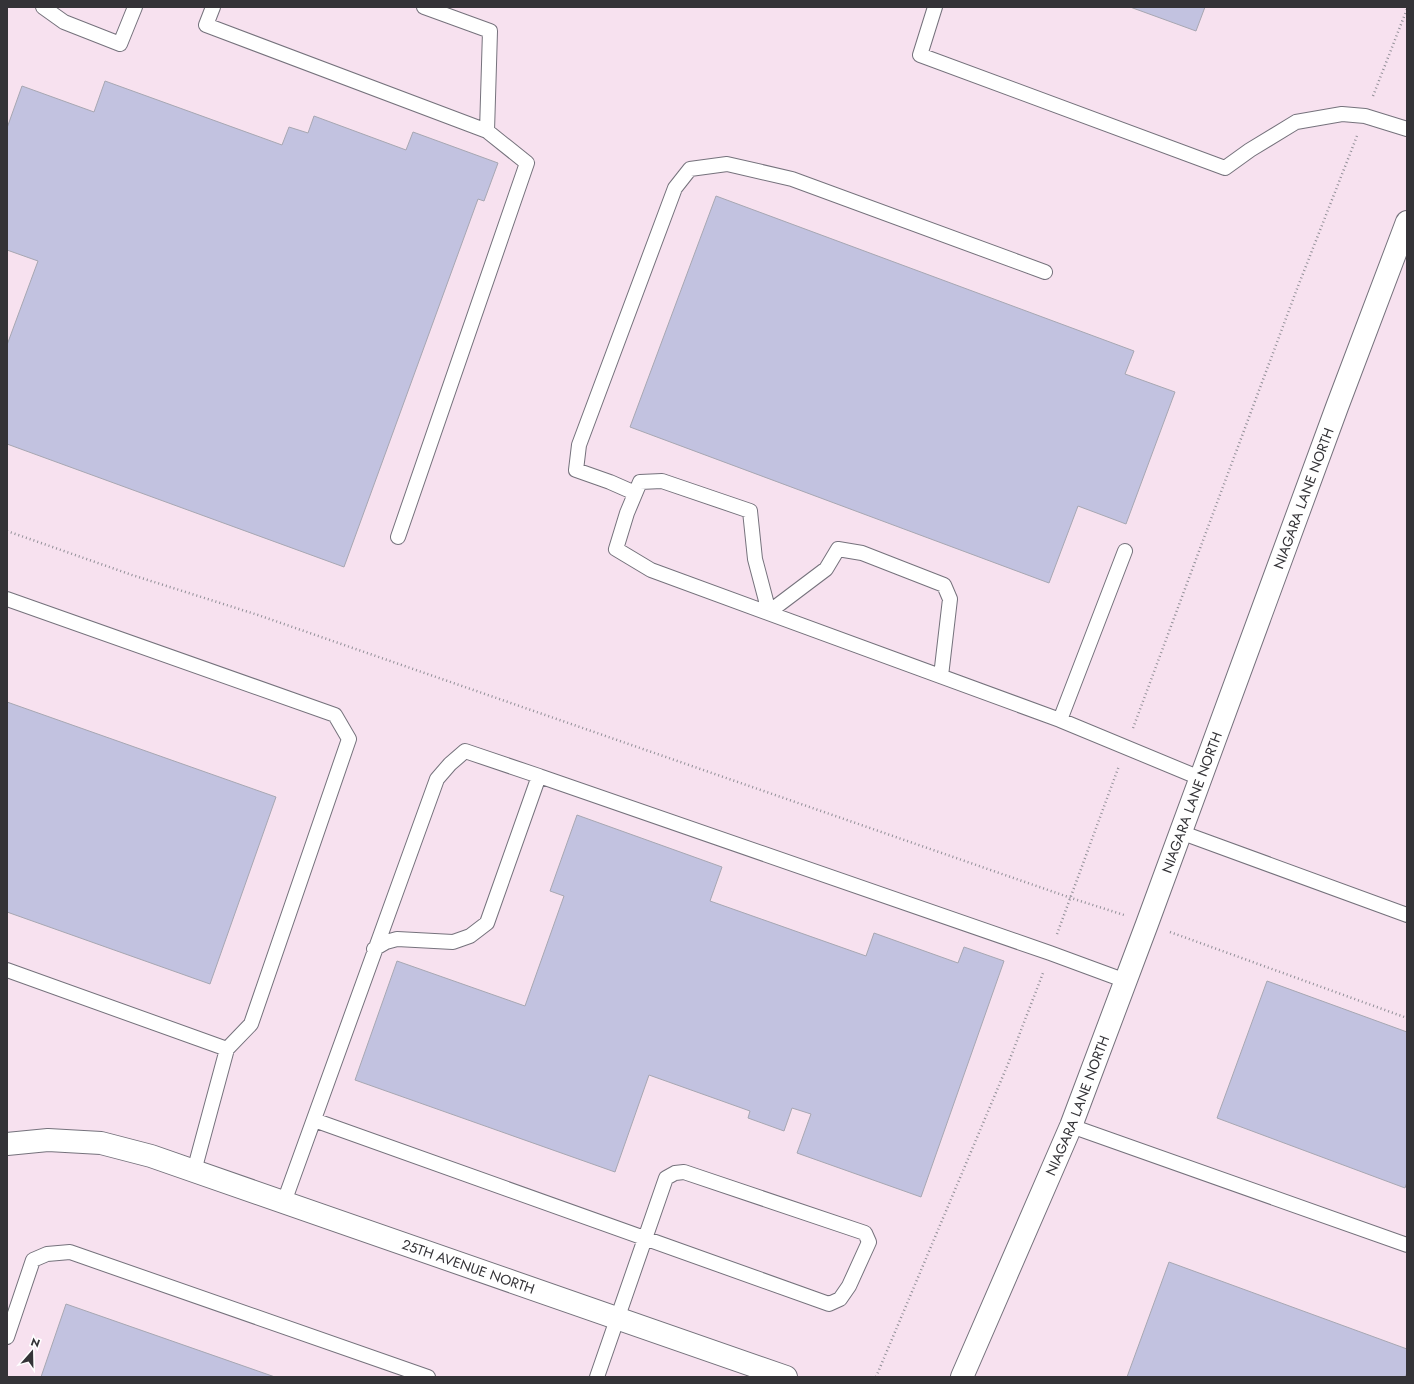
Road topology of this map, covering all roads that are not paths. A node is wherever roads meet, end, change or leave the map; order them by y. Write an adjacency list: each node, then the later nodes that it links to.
1 (43, 7): 2 (lane)
2 (135, 7)
3 (213, 7): 7 (lane)
4 (424, 7): 7 (lane)
5 (935, 7): 6 (lane)
6 (1407, 128)
7 (487, 131): 11 (lane)
8 (1407, 222): 18 (street, NIAGARA LANE NORTH)
9 (1045, 272): 10 (lane)
10 (635, 493): 14 (lane); 14 (lane)
11 (398, 537)
12 (1125, 551): 16 (lane)
13 (7, 599): 24 (lane)
14 (769, 612): 15 (lane); 15 (lane)
15 (940, 676): 16 (lane)
16 (1060, 720): 18 (lane)
17 (539, 776): 21 (lane); 21 (lane); 23 (lane)
18 (1200, 778): 19 (street, NIAGARA LANE NORTH)
19 (1180, 832): 20 (lane); 23 (street, NIAGARA LANE NORTH)
20 (1407, 915)
21 (374, 949): 25 (lane)
22 (7, 970): 24 (lane)
23 (1126, 981): 26 (street, NIAGARA LANE NORTH)
24 (227, 1049): 28 (lane)
25 (314, 1120): 29 (lane); 30 (lane)
26 (1071, 1126): 31 (lane); 37 (street, NIAGARA LANE NORTH)
27 (7, 1144): 28 (street, 25TH AVENUE NORTH)
28 (194, 1171): 29 (street, 25TH AVENUE NORTH)
29 (284, 1202): 32 (street, 25TH AVENUE NORTH)
30 (645, 1238): 30 (lane); 32 (lane)
31 (1407, 1245)
32 (618, 1319): 35 (lane); 36 (street, 25TH AVENUE NORTH)
33 (7, 1337): 34 (lane)
34 (428, 1377)
35 (597, 1377)
36 (786, 1377)
37 (962, 1377)

